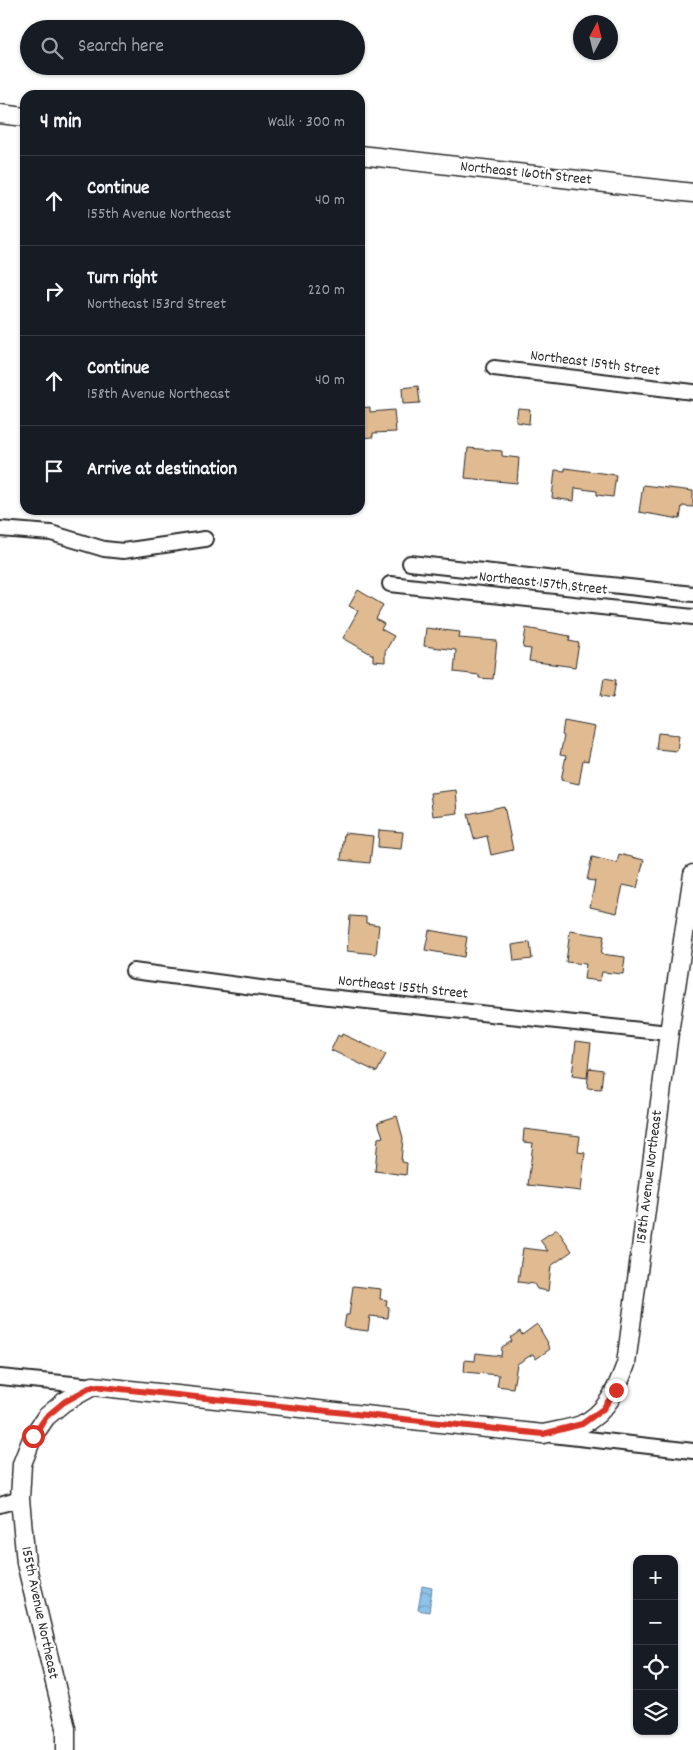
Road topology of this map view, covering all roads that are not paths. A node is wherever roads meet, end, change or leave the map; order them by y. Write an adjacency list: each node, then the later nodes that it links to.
1 (0, 114): 2 (street)
2 (20, 116)
3 (365, 156): 4 (street, Northeast 160th Street)
4 (693, 192)
5 (494, 368): 6 (street, Northeast 159th Street)
6 (693, 392)
7 (0, 529): 8 (street)
8 (205, 539)
9 (410, 563): 11 (street)
10 (390, 584): 12 (street, Northeast 157th Street)
11 (693, 594)
12 (693, 617)
13 (693, 874): 15 (street, 158th Avenue Northeast)
14 (133, 971): 15 (street, Northeast 155th Street)
15 (669, 1033): 18 (street, 158th Avenue Northeast)
16 (0, 1377): 17 (street)
17 (93, 1386): 18 (street); 20 (street, 155th Avenue Northeast)
18 (543, 1434): 19 (street)
19 (693, 1451)
20 (20, 1499): 21 (street); 22 (street, 155th Avenue Northeast)
21 (0, 1505)
22 (66, 1750)

